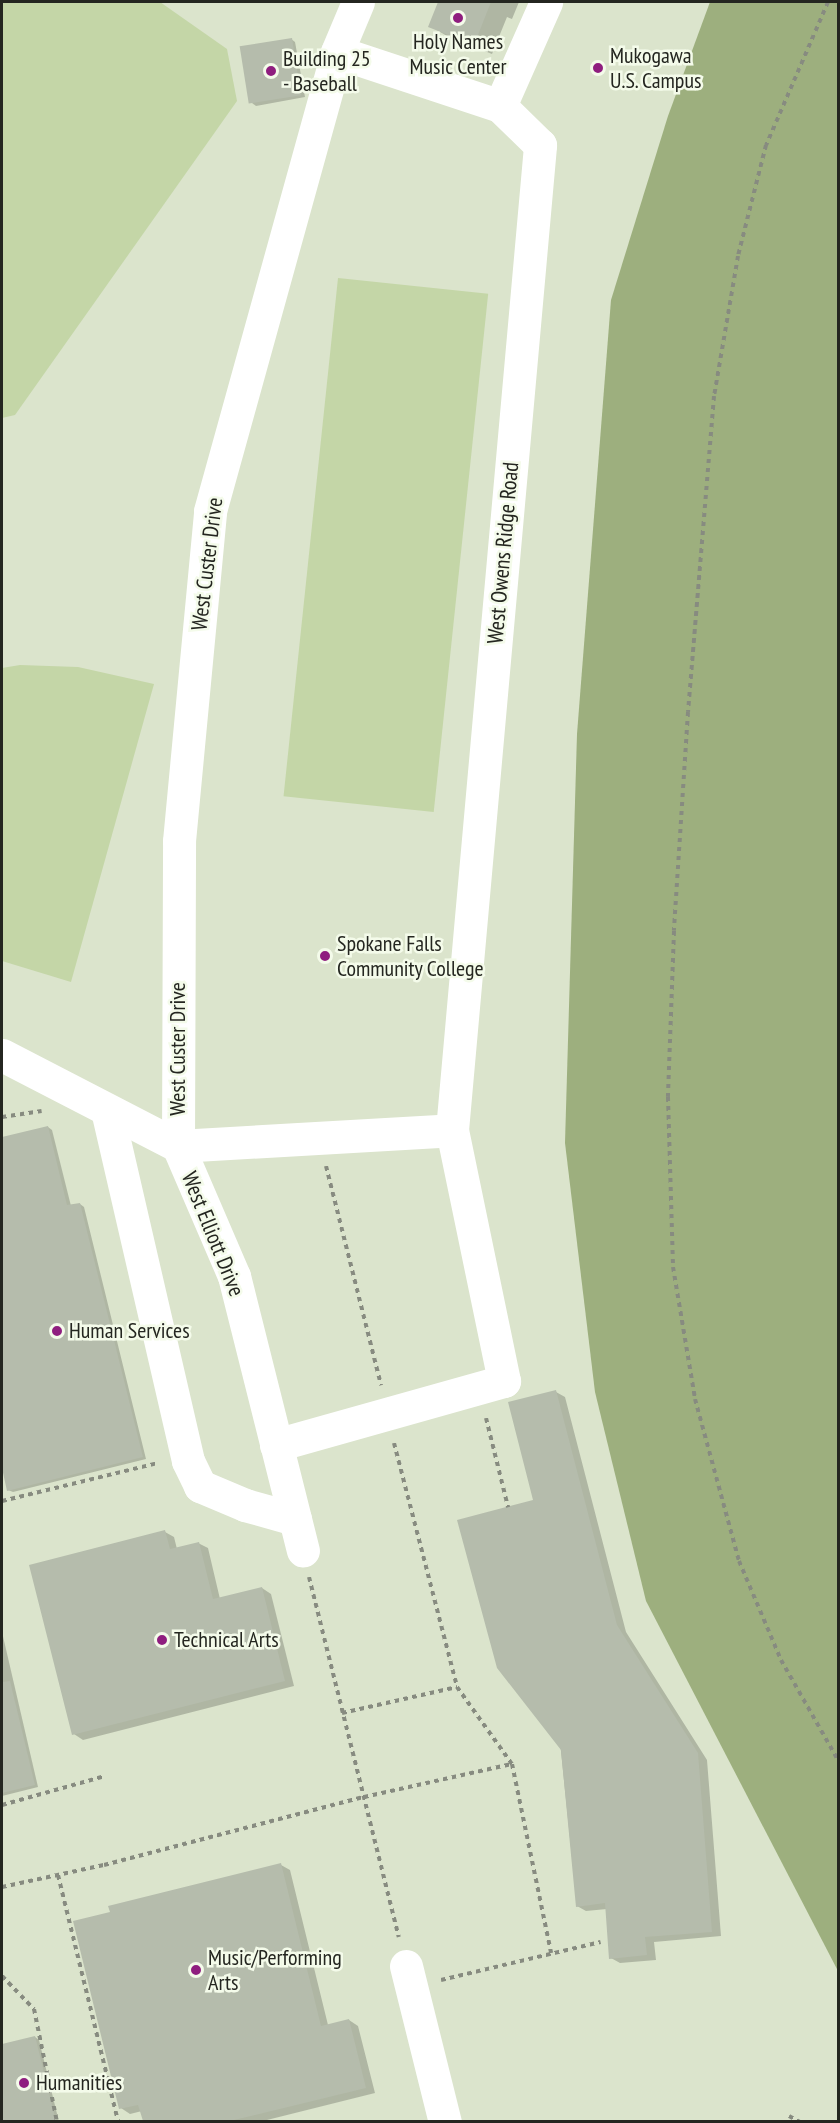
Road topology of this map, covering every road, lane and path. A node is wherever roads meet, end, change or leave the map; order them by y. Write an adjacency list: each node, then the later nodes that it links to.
1 (358, 2): 4 (street, West Custer Drive)
2 (546, 2): 5 (street)
3 (828, 2): 23 (path)
4 (337, 52): 5 (street); 10 (street, West Custer Drive)
5 (500, 106): 8 (street, West Owens Ridge Road)
6 (2, 1055): 7 (street, West Elliott Drive)
7 (107, 1110): 10 (street, West Elliott Drive); 20 (street)
8 (452, 1130): 9 (street); 15 (street)
9 (322, 1138): 10 (street); 11 (path)
10 (178, 1146): 15 (street, West Elliott Drive)
11 (383, 1391)
12 (483, 1409): 19 (path)
13 (403, 1440): 14 (path)
14 (394, 1442): 16 (path); 21 (path)
15 (276, 1445): 20 (street, West Elliott Drive)
16 (384, 1445)
17 (166, 1461): 18 (path)
18 (2, 1501)
19 (508, 1507)
20 (299, 1535): 22 (path)
21 (457, 1687): 22 (path); 24 (path)
22 (342, 1713): 26 (path)
23 (838, 1760)
24 (512, 1764): 26 (path); 31 (path)
25 (105, 1776): 27 (path)
26 (364, 1797): 28 (path); 33 (path)
27 (2, 1804)
28 (58, 1875): 29 (path); 36 (path)
29 (2, 1887)
30 (601, 1942): 31 (path)
31 (551, 1953): 33 (path)
32 (2, 1976): 35 (path)
33 (410, 1979): 37 (street)
34 (789, 2116): 38 (path)
35 (57, 2121)
36 (118, 2121)
37 (445, 2121)
38 (800, 2121)

